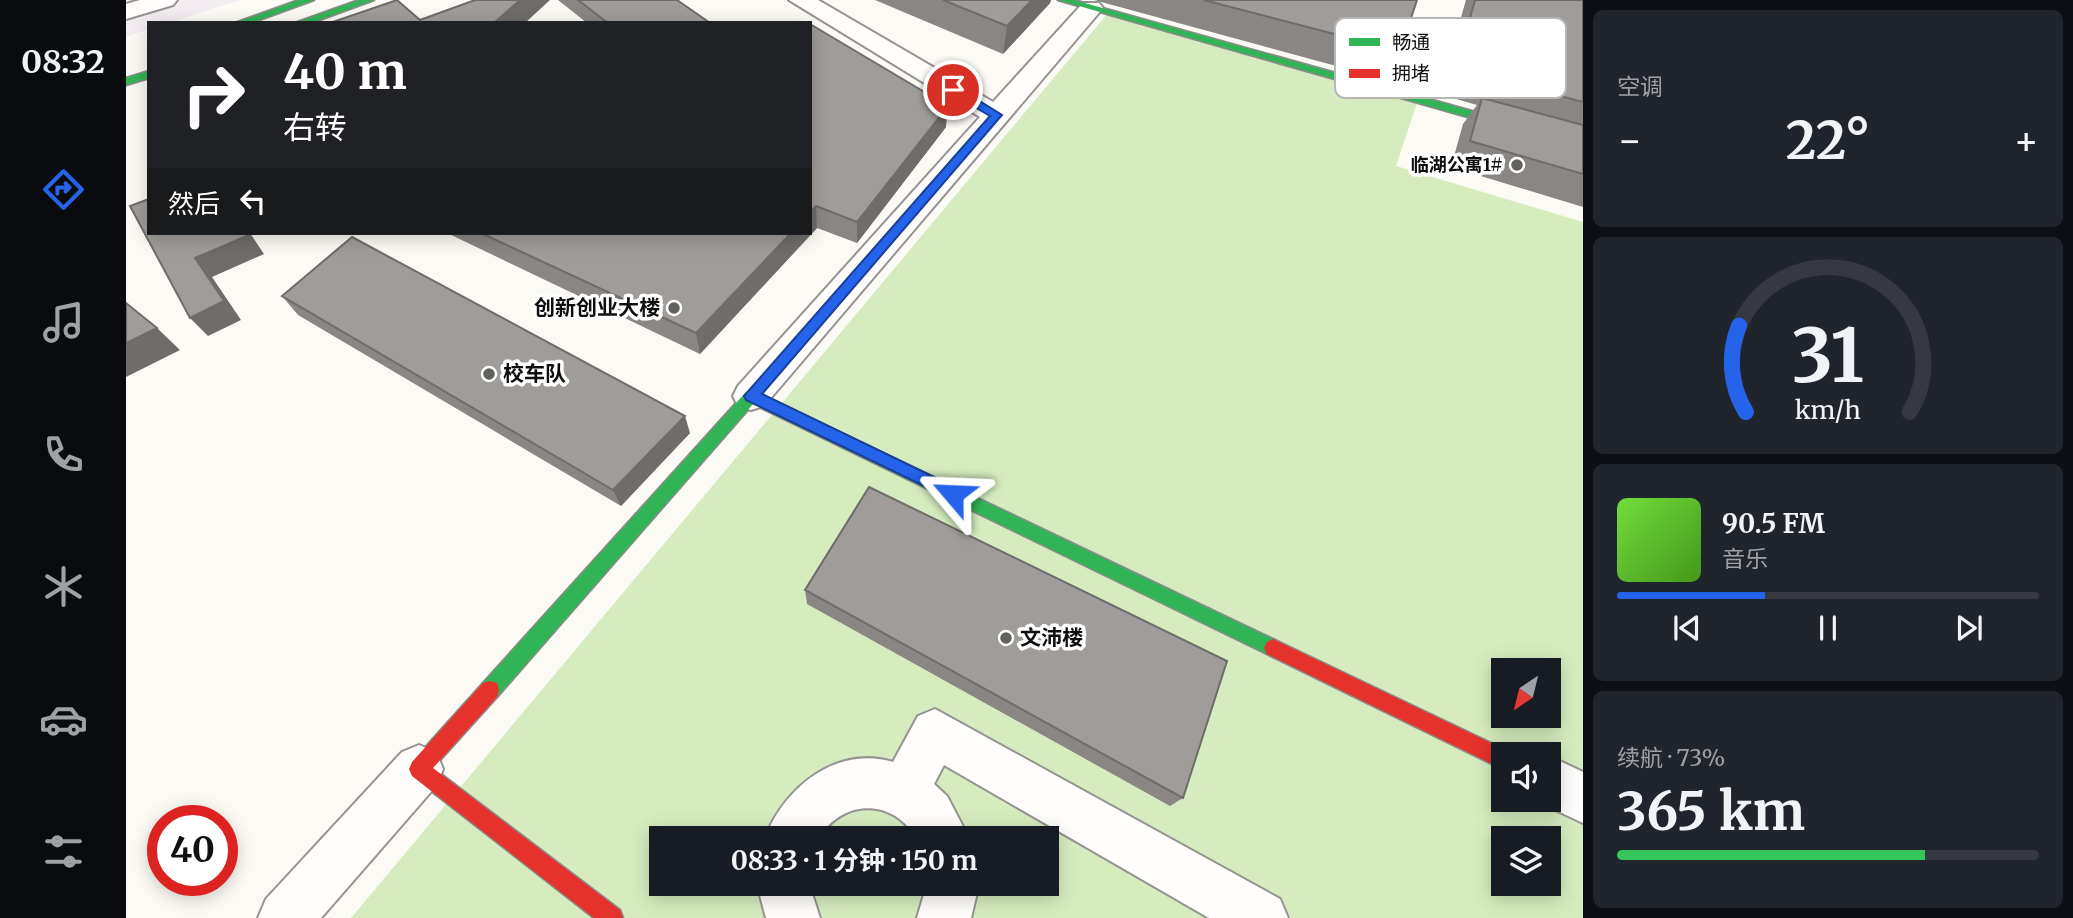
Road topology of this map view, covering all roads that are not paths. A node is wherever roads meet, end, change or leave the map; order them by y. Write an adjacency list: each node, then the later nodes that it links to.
1 (166, 0): 7 (street)
2 (309, 0): 8 (street)
3 (369, 0): 9 (street)
4 (802, 0): 14 (street)
5 (1063, 0): 6 (street)
6 (1091, 8): 11 (street); 14 (street)
7 (126, 12)
8 (246, 21)
9 (306, 21)
10 (147, 75): 12 (street)
11 (1335, 76)
12 (126, 82)
13 (1412, 98): 15 (street)
14 (996, 115): 16 (street)
15 (1583, 146)
16 (751, 396): 17 (street); 18 (street)
17 (1491, 753)
18 (419, 769): 26 (street); 27 (street)
19 (1561, 787): 21 (street)
20 (905, 790): 22 (street); 23 (street); 30 (street)
21 (1583, 797)
22 (795, 826)
23 (938, 826)
24 (787, 896): 28 (street)
25 (950, 896): 29 (street)
26 (285, 918)
27 (612, 918)
28 (793, 918)
29 (944, 918)
30 (1261, 918)

